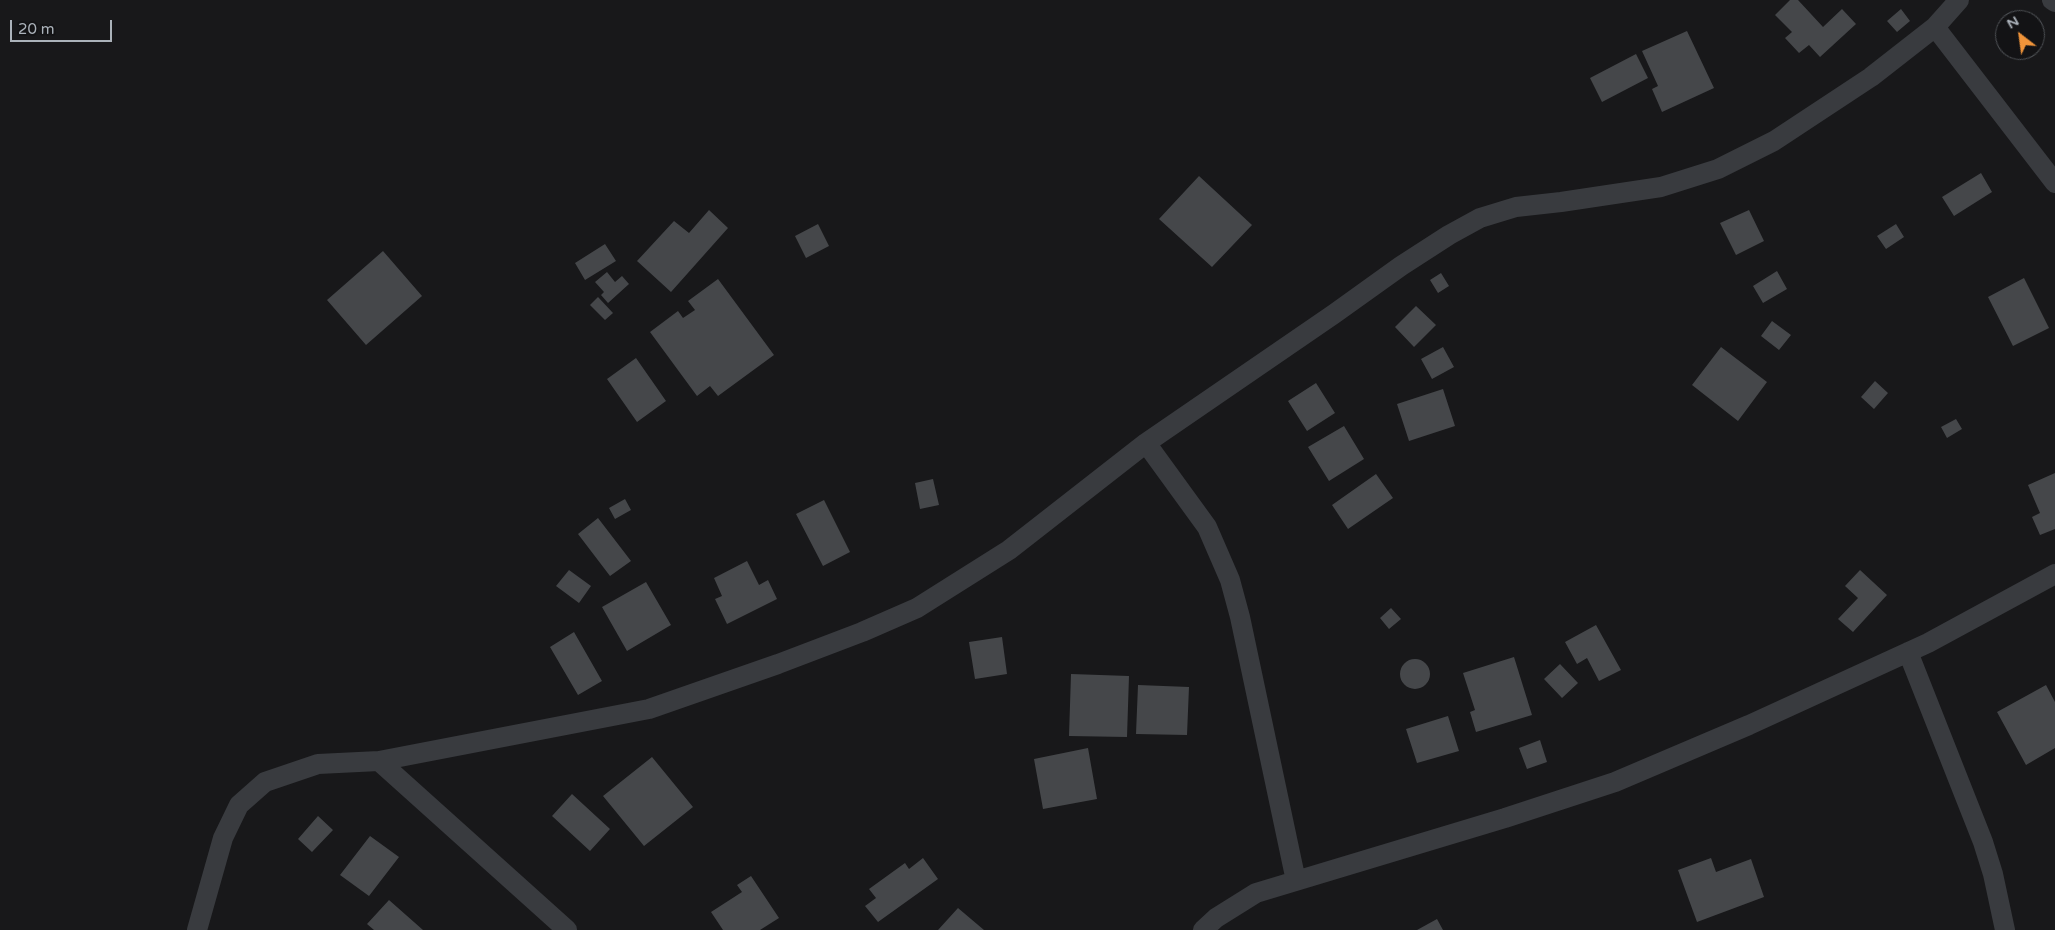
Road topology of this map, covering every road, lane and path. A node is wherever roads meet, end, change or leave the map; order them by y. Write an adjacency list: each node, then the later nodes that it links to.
1 (1959, 0): 2 (lane)
2 (1935, 27): 3 (lane); 4 (lane)
3 (2055, 183)
4 (1146, 443): 7 (lane); 8 (lane)
5 (2055, 574): 6 (lane)
6 (1908, 652): 8 (lane); 12 (lane)
7 (379, 761): 9 (lane); 10 (lane)
8 (1296, 881): 11 (lane)
9 (197, 930)
10 (567, 930)
11 (1202, 930)
12 (2006, 930)

